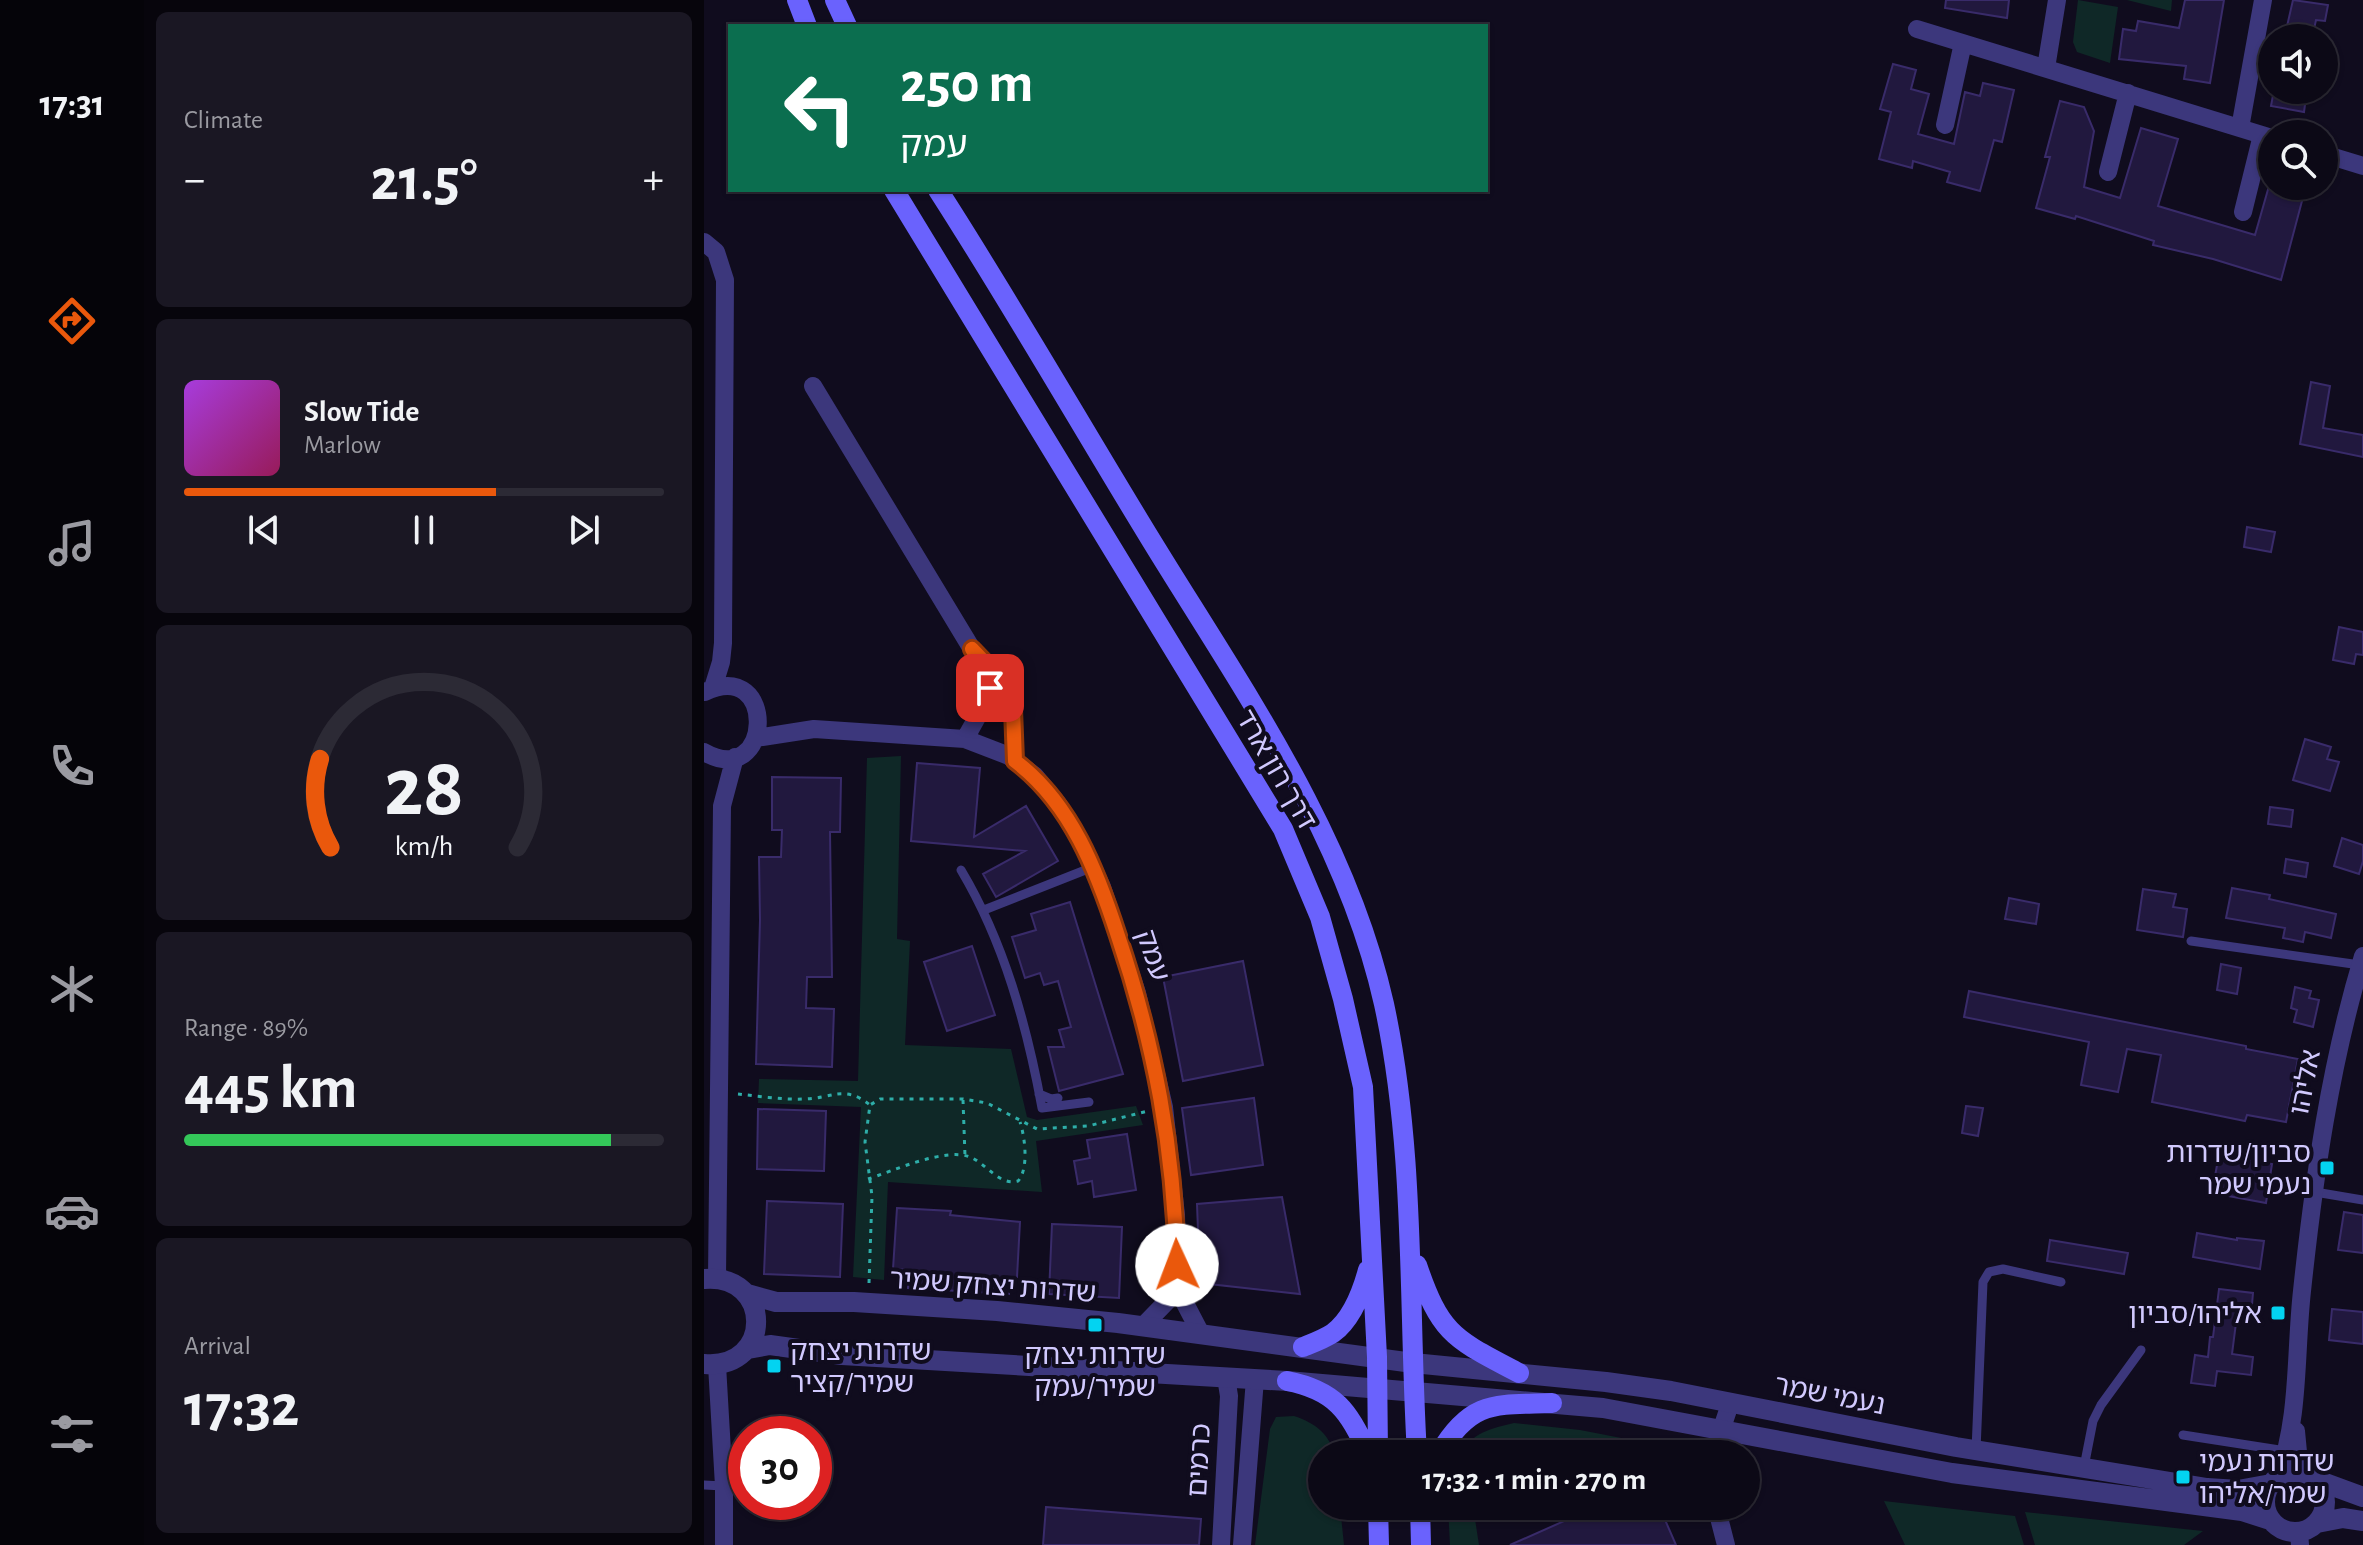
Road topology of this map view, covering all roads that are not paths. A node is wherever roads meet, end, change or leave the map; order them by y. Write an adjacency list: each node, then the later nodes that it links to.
1 (797, 0): 5 (main road)
2 (835, 0): 6 (main road)
3 (2057, 0): 9 (street)
4 (2263, 0): 12 (street)
5 (806, 24)
6 (846, 24)
7 (1917, 29): 8 (street)
8 (1963, 43): 9 (street); 11 (street)
9 (2046, 68): 10 (street)
10 (2128, 93): 12 (street); 17 (street)
11 (1945, 125)
12 (2240, 128): 13 (street)
13 (2258, 133)
14 (2338, 158): 16 (street)
15 (2258, 164): 20 (street)
16 (2363, 166)
17 (2108, 172)
18 (895, 192): 46 (main road, דרך רון ארד)
19 (939, 192): 45 (main road, דרך רון ארד)
20 (2243, 212)
21 (704, 242): 23 (street)
22 (813, 386): 24 (street)
23 (723, 643): 25 (street); 26 (street)
24 (972, 649): 30 (street); 33 (street)
25 (708, 690): 26 (street)
26 (739, 690): 27 (street)
27 (758, 712): 28 (street, עמק); 29 (street)
28 (814, 729): 29 (street, עמק); 30 (street, עמק)
29 (756, 738): 32 (street)
30 (965, 739): 33 (street, עמק)
31 (706, 753): 32 (street); 34 (street)
32 (735, 757): 34 (street)
33 (1015, 761): 35 (street, עמק)
34 (722, 806): 47 (street)
35 (1093, 867): 37 (lane); 49 (street, עמק)
36 (961, 870): 37 (lane)
37 (984, 910): 40 (lane)
38 (2191, 941): 39 (lane)
39 (2362, 961): 43 (street, אליהו)
40 (1039, 1094): 41 (lane); 42 (lane)
41 (1058, 1098)
42 (1089, 1102)
43 (2315, 1192): 44 (lane); 67 (street, אליהו)
44 (2363, 1200)
45 (1410, 1245): 57 (main road, דרך רון ארד); 59 (main road)
46 (1372, 1259): 53 (main road); 56 (main road, דרך רון ארד)
47 (711, 1279): 50 (street, שדרות יצחק שמיר)
48 (2061, 1282): 75 (lane)
49 (1178, 1290): 51 (street); 52 (street, עמק)
50 (747, 1294): 51 (street, שדרות יצחק שמיר); 54 (street)
51 (1143, 1326): 52 (street, שדרות יצחק שמיר)
52 (1201, 1334): 53 (street, שדרות יצחק שמיר)
53 (1303, 1347): 56 (street, שדרות יצחק שמיר)
54 (748, 1349): 58 (street); 60 (street)
55 (2141, 1350): 77 (lane)
56 (1377, 1357): 57 (street, נעמי שמר); 63 (main road, דרך רון ארד)
57 (1413, 1363): 59 (street, נעמי שמר); 64 (main road, דרך רון ארד)
58 (711, 1365): 81 (street)
59 (1519, 1373): 66 (street, נעמי שמר)
60 (1226, 1377): 61 (street); 90 (street, כרמים)
61 (1255, 1379): 62 (street); 91 (street, כרמים)
62 (1287, 1381): 63 (street); 70 (main road)
63 (1377, 1388): 64 (street, נעמי שמר); 71 (main road, דרך רון ארד)
64 (1413, 1391): 65 (street, נעמי שמר); 72 (main road, דרך רון ארד)
65 (1552, 1403): 68 (street, נעמי שמר); 73 (main road)
66 (1730, 1404): 68 (street); 75 (street, נעמי שמר)
67 (2294, 1412): 76 (street, אליהו); 78 (street, אליהו)
68 (1721, 1431): 74 (street); 86 (street, נעמי שמר)
69 (2183, 1435): 76 (lane)
70 (1362, 1440)
71 (1378, 1440)
72 (1416, 1440)
73 (1450, 1440)
74 (1720, 1440)
75 (1976, 1450): 77 (street, נעמי שמר)
76 (2287, 1451): 79 (street, אליהו)
77 (2084, 1468): 79 (street, נעמי שמר)
78 (2309, 1476): 79 (street); 82 (street); 88 (street)
79 (2274, 1480): 86 (street)
80 (704, 1485): 81 (lane)
81 (724, 1486): 89 (street)
82 (2363, 1497)
83 (1378, 1520): 92 (main road)
84 (1421, 1520): 93 (main road)
85 (1720, 1520): 94 (street)
86 (2270, 1520): 88 (street)
87 (2363, 1521): 88 (street)
88 (2305, 1533)
89 (726, 1545)
90 (1221, 1545)
91 (1242, 1545)
92 (1379, 1545)
93 (1421, 1545)
94 (1726, 1545)

